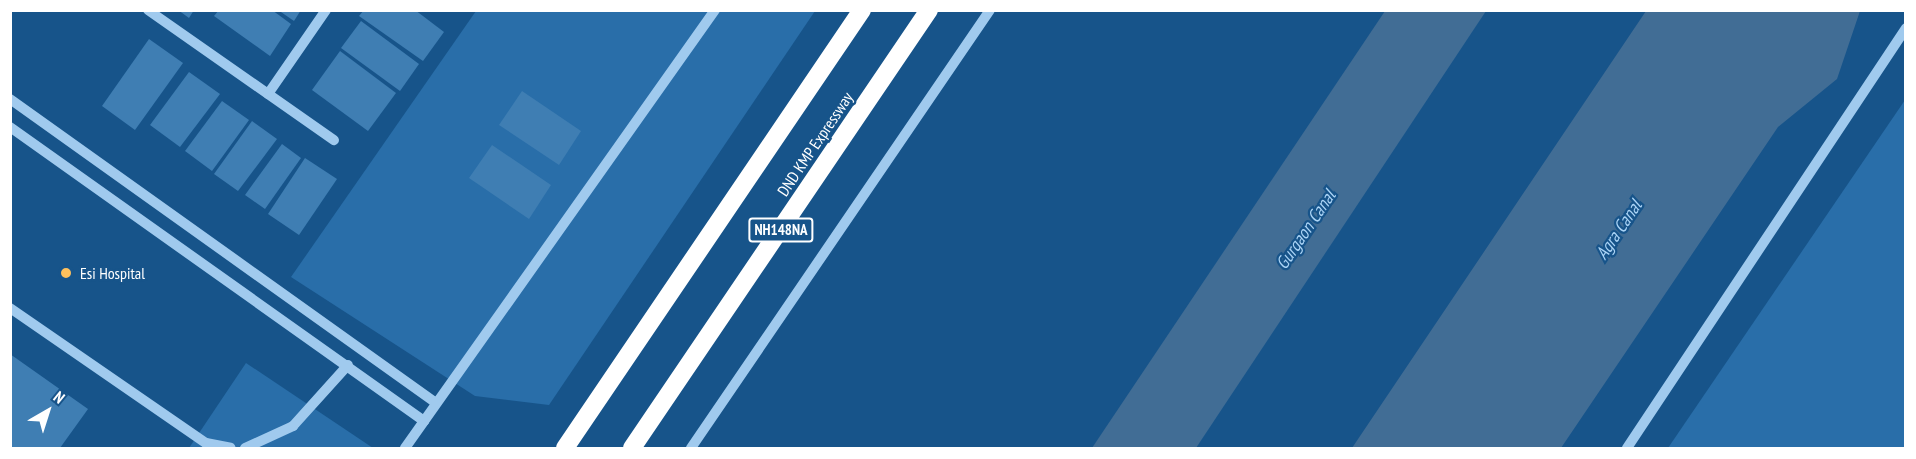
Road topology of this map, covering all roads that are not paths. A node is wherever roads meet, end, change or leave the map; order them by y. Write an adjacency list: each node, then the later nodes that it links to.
1 (148, 10): 8 (street)
2 (326, 10): 8 (street)
3 (715, 10): 14 (street)
4 (862, 10): 19 (highway, NH148NA)
5 (929, 10): 20 (highway, DND KMP Expressway / NH148NA)
6 (990, 10): 21 (street)
7 (1905, 28): 22 (street)
8 (268, 94): 11 (street)
9 (10, 99): 14 (street)
10 (10, 127): 13 (street)
11 (334, 140)
12 (10, 308): 16 (street)
13 (348, 365): 15 (street); 17 (street)
14 (436, 403): 15 (street)
15 (424, 421): 18 (street)
16 (231, 448)
17 (245, 448)
18 (405, 448)
19 (565, 448)
20 (632, 448)
21 (691, 448)
22 (1627, 448)

